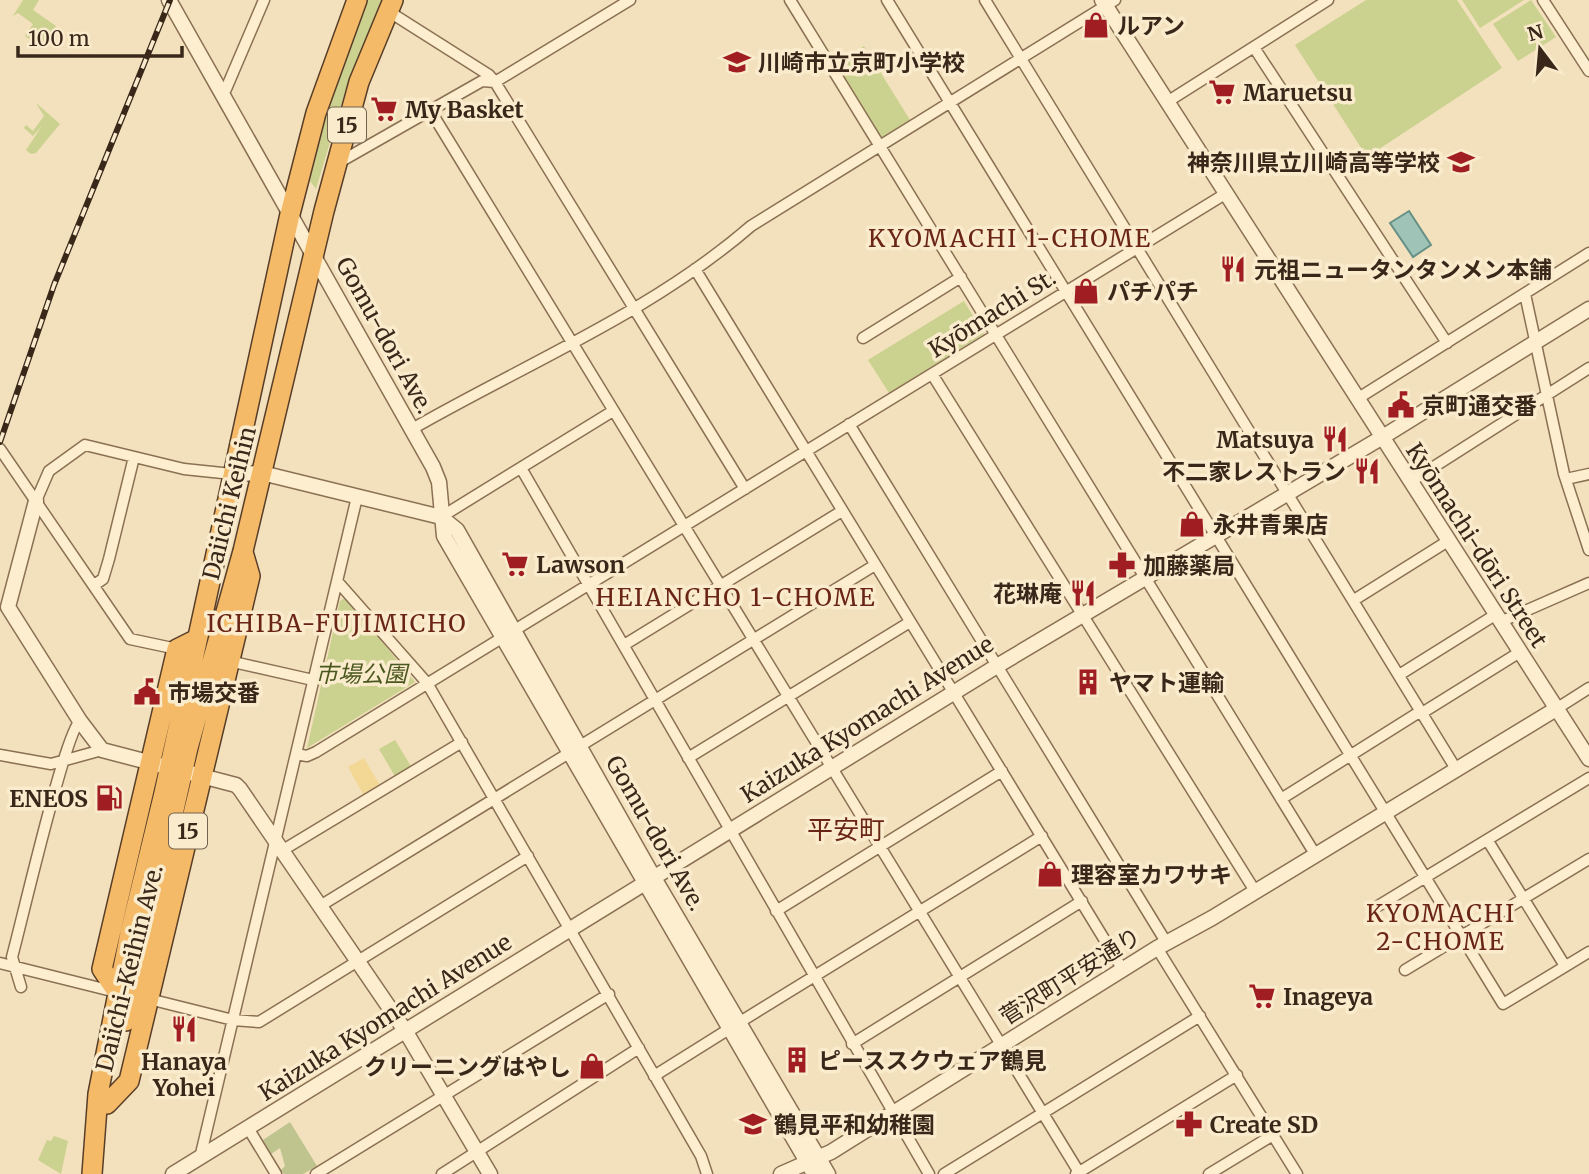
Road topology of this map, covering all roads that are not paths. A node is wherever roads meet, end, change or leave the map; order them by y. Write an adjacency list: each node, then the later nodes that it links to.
1 (264, 0): 16 (street)
2 (357, 0): 23 (highway, Daiichi Keihin / 15)
3 (790, 0): 20 (street)
4 (887, 0): 18 (street)
5 (985, 0): 13 (street)
6 (1328, 0): 12 (street)
7 (1543, 0): 14 (street)
8 (173, 2): 16 (street, Gomu-dori Ave.)
9 (623, 2): 15 (street)
10 (1107, 2): 13 (street); 17 (street, Kyōmachi-dōri Street)
11 (391, 6): 15 (street); 21 (highway, Daiichi Keihin / 15)
12 (1255, 49): 17 (street); 36 (street)
13 (1022, 60): 18 (street); 24 (street)
14 (1589, 71)
15 (495, 82): 19 (street); 31 (street)
16 (221, 93): 23 (street, Gomu-dori Ave.)
17 (1167, 102): 22 (street, Kyōmachi-dōri Street)
18 (952, 103): 20 (street); 29 (street)
19 (430, 110): 21 (street); 35 (street)
20 (880, 147): 27 (street); 28 (street)
21 (336, 164): 26 (highway, Daiichi Keihin / 15)
22 (1224, 194): 24 (street, Kyōmachi St.); 41 (street, Kyōmachi-dōri Street)
23 (290, 214): 26 (street, Gomu-dori Ave.); 51 (highway, Daiichi Keihin / 15)
24 (1138, 248): 29 (street, Kyōmachi St.); 56 (street)
25 (1589, 253): 30 (street)
26 (314, 254): 44 (street, Gomu-dori Ave.); 50 (highway, Daiichi Keihin / 15)
27 (695, 269): 31 (street); 47 (street)
28 (961, 277): 33 (street); 34 (street)
29 (1067, 291): 33 (street, Kyōmachi St.); 62 (street)
30 (1525, 294): 36 (street); 37 (street)
31 (634, 307): 35 (street); 55 (street)
32 (1589, 309): 37 (street, Kaizuka Kyomachi Avenue)
33 (995, 336): 39 (street, Kyōmachi St.); 67 (street)
34 (863, 338)
35 (571, 341): 42 (street); 44 (street)
36 (1447, 343): 41 (street)
37 (1535, 343): 40 (street); 45 (street, Kaizuka Kyomachi Avenue)
38 (1589, 368): 40 (street)
39 (932, 374): 43 (street, Kyōmachi St.); 75 (street)
40 (1547, 395): 53 (street); 54 (street)
41 (1357, 399): 45 (street, Kyōmachi-dōri Street)
42 (613, 411): 49 (street); 61 (street)
43 (849, 424): 47 (street, Kyōmachi St.); 85 (street)
44 (412, 429): 60 (street, Gomu-dori Ave.)
45 (1381, 438): 54 (street, Kyōmachi-dōri Street); 56 (street, Kaizuka Kyomachi Avenue)
46 (0, 449): 58 (street)
47 (806, 452): 55 (street, Kyōmachi St.); 59 (street)
48 (134, 457): 51 (street); 58 (street); 71 (street)
49 (522, 468): 60 (street); 70 (street)
50 (262, 473): 51 (street); 57 (street); 65 (highway, Daiichi Keihin / 15)
51 (232, 474): 79 (highway, Daiichi Keihin / 15)
52 (1589, 474): 53 (street)
53 (1566, 479): 64 (street)
54 (1410, 482): 63 (street, Kyōmachi-dōri Street)
55 (745, 489): 61 (street, Kyōmachi St.)
56 (1289, 492): 62 (street, Kaizuka Kyomachi Avenue); 74 (street)
57 (357, 497): 60 (street); 68 (street)
58 (36, 501): 71 (street); 73 (street)
59 (842, 511): 66 (street); 72 (street)
60 (441, 517): 78 (street, Gomu-dori Ave.)
61 (684, 525): 70 (street, Kyōmachi St.); 72 (street)
62 (1216, 535): 67 (street, Kaizuka Kyomachi Avenue); 101 (street)
63 (1448, 541): 74 (street); 76 (street, Kyōmachi-dōri Street)
64 (1589, 550)
65 (243, 551): 84 (highway, Daiichi-Keihin Ave. / 15); 107 (highway, Daiichi Keihin / 15)
66 (875, 565): 77 (street); 80 (street)
67 (1145, 577): 75 (street, Kaizuka Kyomachi Avenue); 111 (street)
68 (337, 581): 87 (street); 88 (street)
69 (1589, 583): 76 (street)
70 (589, 584): 78 (street, Kyōmachi St.); 81 (street)
71 (94, 585): 82 (street)
72 (721, 586): 80 (street); 81 (street)
73 (5, 597): 95 (street)
74 (1354, 600): 86 (street)
75 (1083, 614): 85 (street, Kaizuka Kyomachi Avenue); 123 (street)
76 (1497, 618): 83 (street, Kyōmachi-dōri Street); 86 (street)
77 (910, 622): 90 (street); 91 (street)
78 (509, 634): 88 (street, Kyōmachi St.); 97 (street, Gomu-dori Ave.)
79 (197, 639): 82 (highway); 107 (highway, Daiichi Keihin / 15)
80 (754, 640): 91 (street); 92 (street)
81 (624, 645): 92 (street)
82 (177, 649): 107 (highway, Daiichi-Keihin Ave. / 15)
83 (1520, 652): 93 (street, Kyōmachi-dōri Street); 94 (street)
84 (229, 661): 87 (street); 107 (highway, Daiichi-Keihin Ave. / 15)
85 (997, 666): 90 (street, Kaizuka Kyomachi Avenue); 132 (street)
86 (1399, 675): 94 (street)
87 (313, 680): 99 (street)
88 (427, 683): 96 (street); 99 (street, Kyōmachi St.)
89 (1589, 688): 93 (street)
90 (954, 692): 105 (street, Kaizuka Kyomachi Avenue); 108 (street)
91 (789, 696): 102 (street); 105 (street)
92 (655, 700): 97 (street); 102 (street)
93 (1556, 709): 103 (street, Kyōmachi-dōri Street); 106 (street, 菅沢町平安通り)
94 (1422, 712): 101 (street); 106 (street)
95 (80, 721): 98 (street); 104 (street)
96 (462, 742): 110 (street); 116 (street)
97 (575, 749): 110 (street); 122 (street, Gomu-dori Ave.)
98 (102, 750): 104 (street); 107 (street)
99 (296, 754): 116 (street)
100 (0, 755): 104 (street)
101 (1350, 755): 111 (street); 112 (street)
102 (688, 758): 113 (street)
103 (1589, 759)
104 (63, 762): 136 (street)
105 (831, 768): 113 (street, Kaizuka Kyomachi Avenue); 117 (street)
106 (1456, 769): 112 (street, 菅沢町平安通り)
107 (176, 770): 116 (street); 143 (highway, Daiichi-Keihin Ave. / 15); 145 (highway, Daiichi-Keihin Ave. / 15); 156 (highway, Daiichi Keihin / 15)
108 (1002, 771): 114 (street); 117 (street)
109 (1589, 778): 115 (street)
110 (494, 799): 119 (street); 126 (street)
111 (1281, 799): 118 (street)
112 (1385, 812): 118 (street, 菅沢町平安通り); 121 (street)
113 (730, 831): 122 (street, Kaizuka Kyomachi Avenue); 128 (street)
114 (1042, 836): 125 (street); 129 (street)
115 (1488, 841): 121 (street); 124 (street)
116 (280, 845): 126 (street); 147 (street)
117 (880, 846): 128 (street); 129 (street)
118 (1315, 854): 123 (street, 菅沢町平安通り)
119 (528, 856): 130 (street); 134 (street)
120 (1589, 859): 124 (street)
121 (1426, 877): 127 (street); 131 (street)
122 (649, 881): 130 (street, Kaizuka Kyomachi Avenue); 148 (street, Gomu-dori Ave.)
123 (1255, 891): 132 (street, 菅沢町平安通り)
124 (1525, 898): 131 (street); 137 (street)
125 (1082, 901): 138 (street); 141 (street)
126 (320, 906): 134 (street)
127 (1373, 909)
128 (776, 911): 140 (street)
129 (920, 911): 140 (street); 141 (street)
130 (570, 929): 144 (street); 149 (street, Kaizuka Kyomachi Avenue)
131 (1461, 936): 137 (street); 139 (street)
132 (1162, 945): 138 (street, 菅沢町平安通り); 146 (street)
133 (1589, 952): 137 (street)
134 (359, 961): 147 (street); 149 (street)
135 (0, 963): 136 (street)
136 (13, 966): 142 (street); 143 (street)
137 (1565, 967)
138 (1123, 970): 151 (street, 菅沢町平安通り)
139 (1405, 970)
140 (813, 977): 148 (street); 150 (street)
141 (960, 977): 150 (street); 151 (street)
142 (21, 987)
143 (118, 993): 161 (highway, Daiichi Keihin / 15)
144 (609, 995): 152 (street); 155 (street)
145 (149, 999): 147 (street); 156 (highway, Daiichi-Keihin Ave. / 15)
146 (1200, 1016): 153 (street); 157 (street)
147 (233, 1020): 163 (street)
148 (735, 1026): 154 (street); 164 (street, Gomu-dori Ave.)
149 (406, 1032): 155 (street); 159 (street, Kaizuka Kyomachi Avenue)
150 (852, 1044): 158 (street)
151 (1003, 1045): 157 (street); 158 (street, 菅沢町平安通り)
152 (639, 1048): 154 (street); 162 (street)
153 (1237, 1075): 160 (street); 165 (street)
154 (654, 1076): 172 (street)
155 (444, 1096): 162 (street); 169 (street)
156 (107, 1104): 161 (highway, Daiichi Keihin / 15)
157 (1044, 1112): 165 (street); 176 (street)
158 (892, 1114): 164 (street, 菅沢町平安通り); 175 (street)
159 (248, 1128): 163 (street, Kaizuka Kyomachi Avenue); 168 (street)
160 (1273, 1135): 177 (street); 178 (street)
161 (96, 1144): 166 (highway, Daiichi Keihin / 15)
162 (478, 1153): 170 (street); 171 (street)
163 (201, 1158): 167 (street, Kaizuka Kyomachi Avenue)
164 (814, 1166): 173 (street, 菅沢町平安通り); 174 (street, Gomu-dori Ave.)
165 (1078, 1173)
166 (92, 1174)
167 (173, 1174)
168 (276, 1174)
169 (316, 1174)
170 (442, 1174)
171 (490, 1174)
172 (707, 1174)
173 (781, 1174)
174 (828, 1174)
175 (929, 1174)
176 (943, 1174)
177 (1209, 1174)
178 (1297, 1174)

